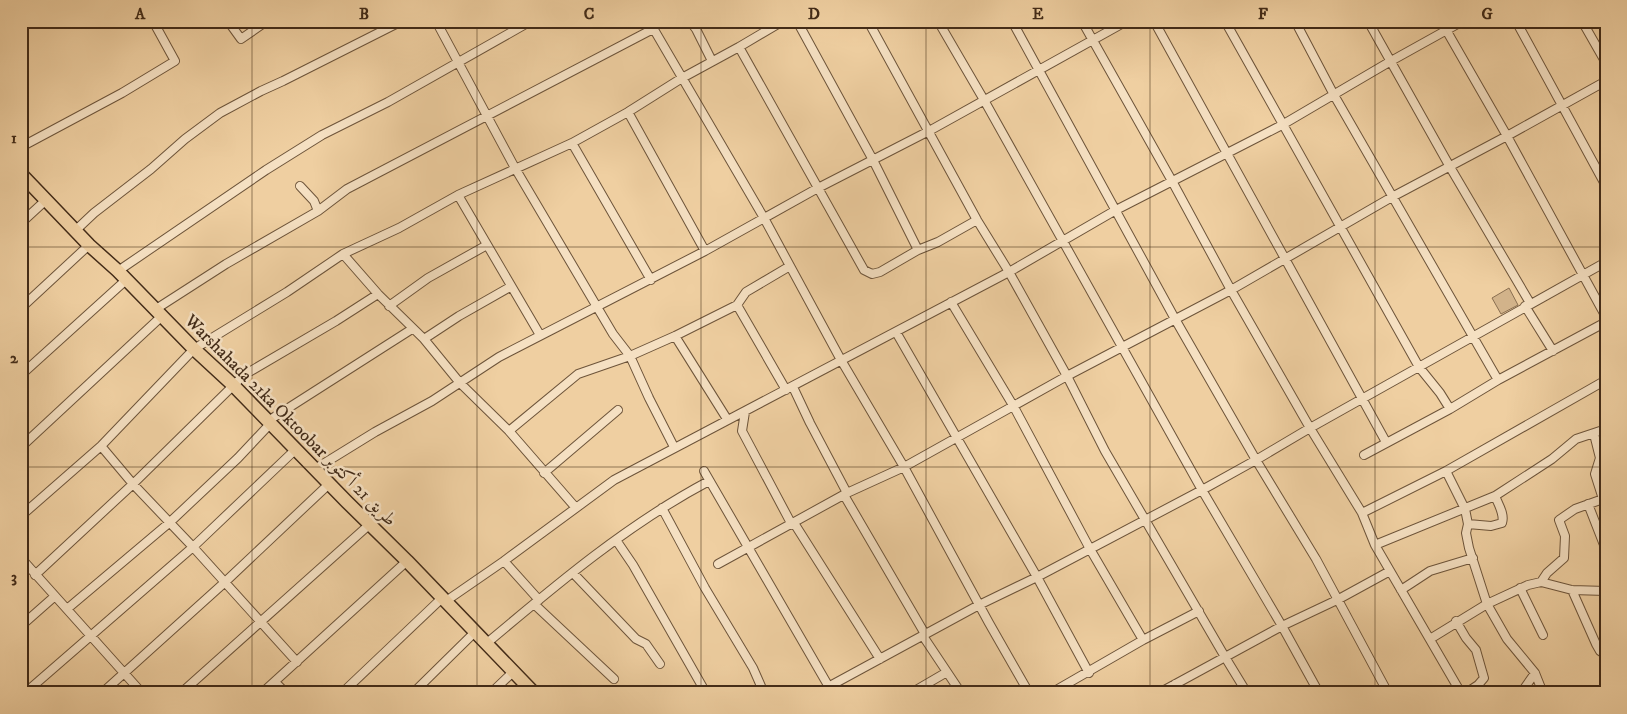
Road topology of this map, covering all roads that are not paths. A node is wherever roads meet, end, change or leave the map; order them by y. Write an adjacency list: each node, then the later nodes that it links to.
1 (153, 21): 44 (street)
2 (228, 21): 3 (street)
3 (267, 21)
4 (402, 21): 63 (street)
5 (436, 21): 30 (street)
6 (531, 21): 30 (street)
7 (649, 21): 24 (street)
8 (690, 21): 28 (street)
9 (783, 21): 27 (street)
10 (797, 21): 46 (street)
11 (868, 21): 41 (street)
12 (938, 21): 36 (street)
13 (1012, 21): 32 (street)
14 (1082, 21): 26 (street)
15 (1127, 21): 26 (street)
16 (1154, 21): 45 (street)
17 (1225, 21): 40 (street)
18 (1295, 21): 35 (street)
19 (1368, 21): 29 (street)
20 (1441, 21): 25 (street)
21 (1464, 21): 25 (street)
22 (1516, 21): 37 (street)
23 (1582, 21): 31 (street)
24 (653, 29): 33 (street); 39 (street)
25 (1446, 31): 29 (street); 42 (street)
26 (1093, 40): 32 (street); 50 (street)
27 (739, 47): 28 (street); 53 (street)
28 (712, 61): 33 (street)
29 (1390, 61): 35 (street); 47 (street)
30 (458, 62): 39 (street); 74 (street)
31 (1606, 63)
32 (1040, 69): 36 (street); 57 (street)
33 (682, 78): 38 (street); 59 (street)
34 (1606, 81): 37 (street)
35 (1334, 95): 40 (street); 55 (street)
36 (984, 100): 41 (street); 64 (street)
37 (1562, 105): 42 (street); 52 (street)
38 (628, 112): 43 (street); 68 (street)
39 (487, 117): 48 (street); 58 (street)
40 (1282, 125): 45 (street); 62 (street)
41 (929, 131): 46 (street); 60 (street)
42 (1507, 136): 47 (street); 75 (street)
43 (572, 143): 48 (street); 76 (street)
44 (21, 148)
45 (1226, 154): 50 (street); 70 (street)
46 (873, 160): 53 (street); 67 (street)
47 (1450, 167): 55 (street); 82 (street)
48 (515, 168): 54 (street); 84 (street)
49 (21, 174): 56 (main road, Warshahada 21ka Oktoobar طريق 21 أكتوبر)
50 (1172, 181): 57 (street); 78 (street)
51 (300, 186): 58 (street)
52 (1606, 186)
53 (818, 188): 59 (street); 67 (street)
54 (458, 195): 66 (street); 69 (street)
55 (1392, 197): 62 (street); 94 (street)
56 (46, 200): 61 (street); 63 (main road, Warshahada 21ka Oktoobar طريق 21 أكتوبر)
57 (1116, 210): 64 (street); 88 (street)
58 (318, 212): 86 (street)
59 (764, 218): 68 (street); 72 (street)
60 (977, 220): 67 (street); 73 (street)
61 (21, 223)
62 (1342, 228): 70 (street); 101 (street)
63 (76, 230): 65 (main road, Warshahada 21ka Oktoobar طريق 21 أكتوبر)
64 (1062, 242): 73 (street); 96 (street)
65 (90, 245): 74 (main road, Warshahada 21ka Oktoobar طريق 21 أكتوبر); 85 (street)
66 (487, 245): 77 (street); 83 (street)
67 (918, 250)
68 (705, 251): 76 (street)
69 (343, 254): 79 (street); 97 (street)
70 (1286, 259): 78 (street); 109 (street)
71 (1606, 262): 75 (street)
72 (790, 266): 81 (street); 100 (street)
73 (1009, 272): 80 (street); 103 (street)
74 (122, 275): 86 (main road, Warshahada 21ka Oktoobar طريق 21 أكتوبر); 102 (street)
75 (1582, 275): 82 (street); 87 (street)
76 (651, 280): 84 (street)
77 (510, 287): 92 (street); 95 (street)
78 (1231, 290): 88 (street); 116 (street)
79 (378, 294): 83 (street); 107 (street)
80 (952, 302): 91 (street); 110 (street)
81 (737, 305): 93 (street); 108 (street)
82 (1527, 305): 94 (street); 98 (street)
83 (389, 306): 90 (street)
84 (597, 307): 92 (street); 99 (street)
85 (21, 308)
86 (159, 312): 97 (main road, Warshahada 21ka Oktoobar طريق 21 أكتوبر); 123 (street)
87 (1606, 317)
88 (1175, 319): 96 (street); 127 (street)
89 (1606, 322): 98 (street)
90 (412, 329): 95 (street); 115 (street)
91 (896, 332): 100 (street); 120 (street)
92 (540, 335): 106 (street)
93 (675, 336): 99 (street); 114 (street)
94 (1472, 336): 101 (street); 104 (street)
95 (424, 339): 106 (street)
96 (1122, 347): 103 (street); 136 (street)
97 (194, 349): 107 (main road, Warshahada 21ka Oktoobar طريق 21 أكتوبر); 122 (street)
98 (1553, 351): 104 (street)
99 (630, 356): 118 (street); 124 (street)
100 (841, 360): 108 (street); 128 (street)
101 (1419, 367): 109 (street); 111 (street)
102 (21, 375)
103 (1067, 376): 110 (street); 145 (street)
104 (1498, 380): 111 (street)
105 (1606, 380): 131 (street)
106 (460, 383): 118 (street); 129 (street)
107 (233, 385): 115 (main road, Warshahada 21ka Oktoobar طريق 21 أكتوبر); 134 (street)
108 (789, 388): 113 (street); 137 (street)
109 (1362, 398): 116 (street); 121 (street)
110 (1014, 407): 120 (street); 154 (street)
111 (1450, 408): 121 (street)
112 (618, 410): 132 (street)
113 (745, 412): 114 (street); 148 (street)
114 (727, 419): 124 (street)
115 (269, 422): 125 (main road, Warshahada 21ka Oktoobar طريق 21 أكتوبر); 146 (street)
116 (1310, 428): 127 (street); 143 (street)
117 (1606, 428): 119 (street)
118 (509, 431): 132 (street)
119 (1594, 434): 138 (street); 139 (street)
120 (957, 437): 128 (street); 164 (street)
121 (1386, 442): 126 (street)
122 (101, 446): 134 (street); 144 (street)
123 (21, 447)
124 (674, 447): 140 (street)
125 (296, 449): 129 (main road, Warshahada 21ka Oktoobar طريق 21 أكتوبر); 152 (street)
126 (1364, 455)
127 (1256, 460): 136 (street); 173 (street)
128 (904, 466): 137 (street); 176 (street)
129 (316, 469): 135 (main road, Warshahada 21ka Oktoobar طريق 21 أكتوبر)
130 (704, 471): 133 (street)
131 (1446, 471): 142 (street); 143 (street)
132 (544, 473): 140 (street)
133 (709, 482): 141 (street); 153 (street)
134 (133, 484): 146 (street); 163 (street)
135 (329, 484): 147 (main road, Warshahada 21ka Oktoobar طريق 21 أكتوبر); 166 (street)
136 (1202, 490): 145 (street); 182 (street)
137 (846, 494): 148 (street); 184 (street)
138 (1495, 496): 142 (street); 149 (street)
139 (1588, 504): 155 (street); 165 (street)
140 (576, 508): 159 (street)
141 (662, 508): 150 (street); 215 (street)
142 (1465, 509): 149 (street); 151 (street)
143 (1362, 514): 151 (street)
144 (21, 516)
145 (1145, 521): 154 (street); 178 (street)
146 (169, 523): 152 (street); 177 (street)
147 (370, 524): 158 (main road, Warshahada 21ka Oktoobar طريق 21 أكتوبر); 180 (street)
148 (793, 524): 153 (street); 192 (street)
149 (1468, 524): 157 (street)
150 (616, 540): 162 (street); 214 (street)
151 (1375, 544): 161 (street)
152 (193, 547): 166 (street); 186 (street)
153 (747, 548): 160 (street); 203 (street)
154 (1090, 549): 164 (street); 188 (street)
155 (1606, 550)
156 (21, 558): 163 (street)
157 (1473, 558): 168 (street); 175 (street)
158 (407, 560): 172 (main road, Warshahada 21ka Oktoobar طريق 21 أكتوبر); 193 (street)
159 (504, 560): 172 (street); 174 (street)
160 (718, 564)
161 (1390, 571): 168 (street); 173 (street)
162 (573, 573): 174 (street); 194 (street)
163 (35, 575): 171 (street)
164 (1037, 577): 176 (street); 199 (street)
165 (1541, 582): 167 (street); 169 (street)
166 (224, 583): 180 (street); 198 (street)
167 (1520, 588): 175 (street); 185 (street)
168 (1401, 590): 187 (street)
169 (1572, 590): 170 (street); 190 (street)
170 (1606, 592)
171 (55, 596): 177 (street); 181 (street)
172 (444, 599): 183 (main road, Warshahada 21ka Oktoobar طريق 21 أكتوبر); 210 (street)
173 (1337, 600): 182 (street); 225 (street)
174 (536, 602): 189 (street); 200 (street)
175 (1487, 604): 179 (street); 197 (street)
176 (978, 605): 184 (street); 219 (street)
177 (67, 609): 186 (street)
178 (1199, 611): 188 (street); 191 (street)
179 (1456, 621): 187 (street); 227 (street)
180 (260, 622): 193 (street); 207 (street)
181 (21, 626)
182 (1282, 626): 191 (street); 224 (street)
183 (476, 630): 189 (main road, Warshahada 21ka Oktoobar طريق 21 أكتوبر); 211 (street)
184 (924, 635): 192 (street); 196 (street)
185 (1543, 635)
186 (91, 636): 198 (street); 204 (street)
187 (1430, 639): 226 (street)
188 (1143, 640): 199 (street)
189 (488, 643): 195 (main road, Warshahada 21ka Oktoobar طريق 21 أكتوبر)
190 (1606, 655)
191 (1225, 657): 202 (street); 223 (street)
192 (880, 659): 203 (street)
193 (296, 662): 201 (street)
194 (660, 664)
195 (514, 671): 212 (street); 213 (main road, Warshahada 21ka Oktoobar طريق 21 أكتوبر)
196 (947, 672): 217 (street); 218 (street)
197 (1535, 672): 228 (street); 229 (street)
198 (124, 673): 205 (street); 206 (street)
199 (1089, 673): 220 (street)
200 (614, 679)
201 (275, 682): 208 (street); 209 (street)
202 (1175, 684): 221 (street); 222 (street)
203 (829, 687): 216 (street)
204 (25, 693)
205 (102, 693)
206 (142, 693)
207 (181, 693)
208 (262, 693)
209 (286, 693)
210 (342, 693)
211 (413, 693)
212 (491, 693)
213 (534, 693)
214 (706, 693)
215 (764, 693)
216 (816, 693)
217 (912, 693)
218 (961, 693)
219 (1029, 693)
220 (1052, 693)
221 (1159, 693)
222 (1180, 693)
223 (1247, 693)
224 (1318, 693)
225 (1388, 693)
226 (1461, 693)
227 (1466, 693)
228 (1521, 693)
229 (1543, 693)

